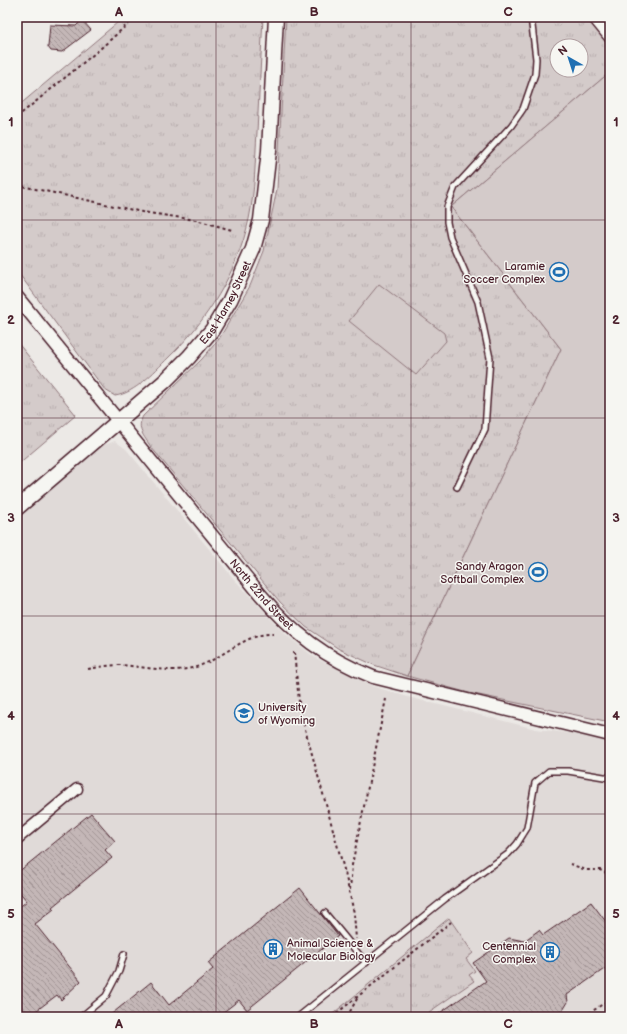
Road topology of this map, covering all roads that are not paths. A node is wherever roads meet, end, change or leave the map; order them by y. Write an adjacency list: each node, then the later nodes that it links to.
1 (276, 17): 6 (main road, East Harney Street)
2 (531, 17): 7 (lane)
3 (592, 17): 4 (street)
4 (610, 38)
5 (17, 298): 6 (street, North 22nd Street)
6 (118, 423): 8 (main road, East Harney Street); 9 (street, North 22nd Street)
7 (457, 487)
8 (17, 508)
9 (610, 735)
10 (610, 778): 15 (lane)
11 (77, 789): 12 (street)
12 (17, 839)
13 (325, 912): 15 (lane)
14 (124, 954): 16 (lane)
15 (366, 963): 17 (lane)
16 (81, 1017)
17 (298, 1017)

